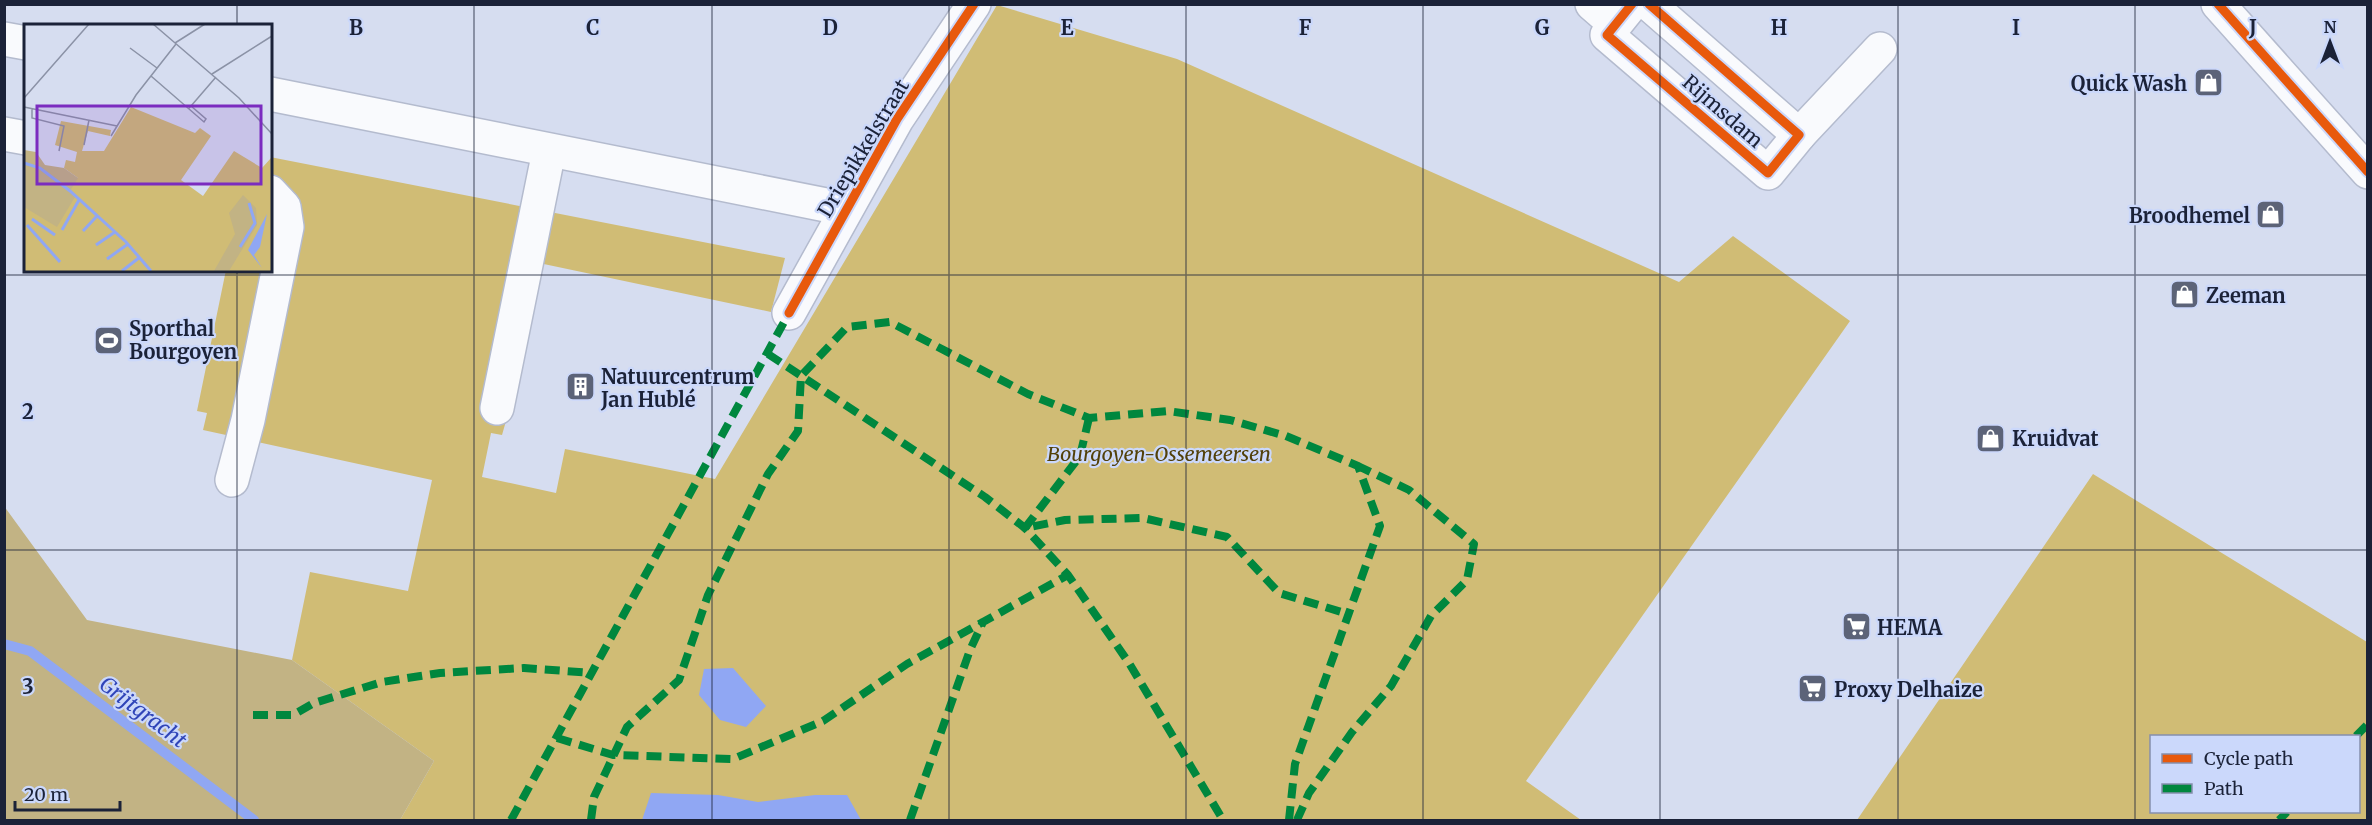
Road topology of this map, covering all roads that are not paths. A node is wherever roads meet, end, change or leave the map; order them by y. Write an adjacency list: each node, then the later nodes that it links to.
1 (974, 4): 15 (street, Driepikkelstraat)
2 (1649, 4): 10 (street, Rijmsdam)
3 (2218, 4): 13 (street)
4 (1613, 11): 10 (street, Rijmsdam)
5 (4, 39): 6 (street)
6 (24, 43)
7 (1880, 49): 10 (street, Rijmsdam)
8 (272, 94): 12 (street)
9 (4, 134): 11 (street)
10 (1798, 135)
11 (24, 138)
12 (549, 151): 15 (street); 17 (street)
13 (2367, 172)
14 (272, 194): 18 (street)
15 (846, 209): 16 (street, Driepikkelstraat)
16 (789, 313)
17 (497, 408)
18 (232, 480)

